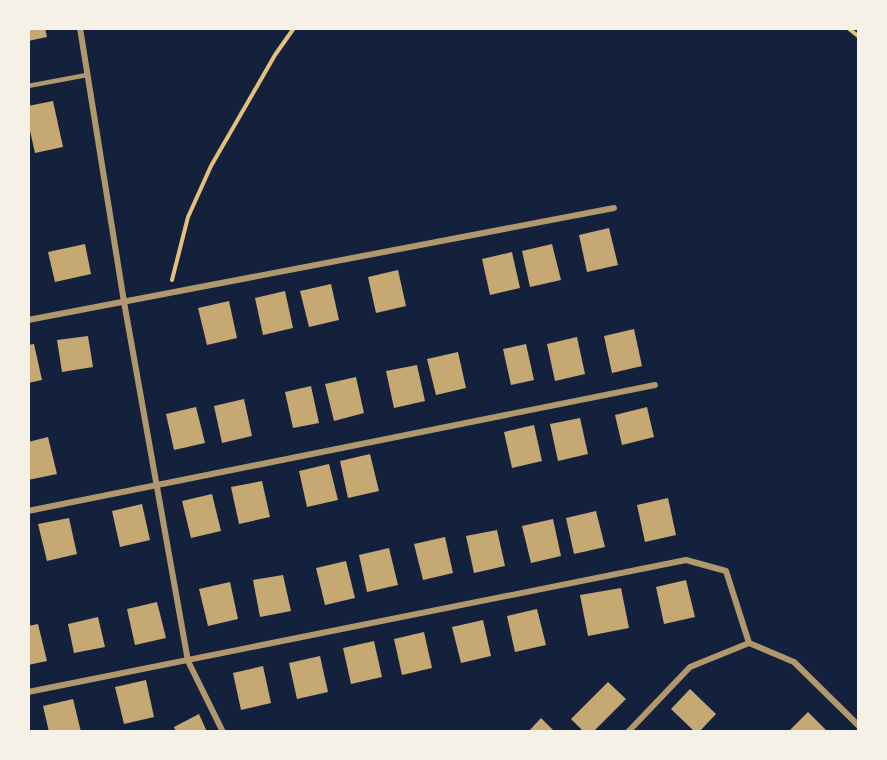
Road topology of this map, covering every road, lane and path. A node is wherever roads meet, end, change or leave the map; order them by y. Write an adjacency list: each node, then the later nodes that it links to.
1 (80, 28): 5 (street)
2 (294, 28): 8 (path)
3 (848, 28): 4 (path)
4 (858, 36)
5 (87, 75): 6 (lane); 9 (street)
6 (28, 86)
7 (614, 208): 8 (street)
8 (169, 293): 9 (street)
9 (124, 302): 10 (street); 12 (street)
10 (28, 320)
11 (655, 385): 12 (street)
12 (156, 486): 13 (street); 15 (street)
13 (28, 511)
14 (749, 643): 15 (street); 17 (street); 19 (street)
15 (188, 661): 16 (street); 18 (street)
16 (28, 692)
17 (858, 725)
18 (223, 732)
19 (628, 732)

